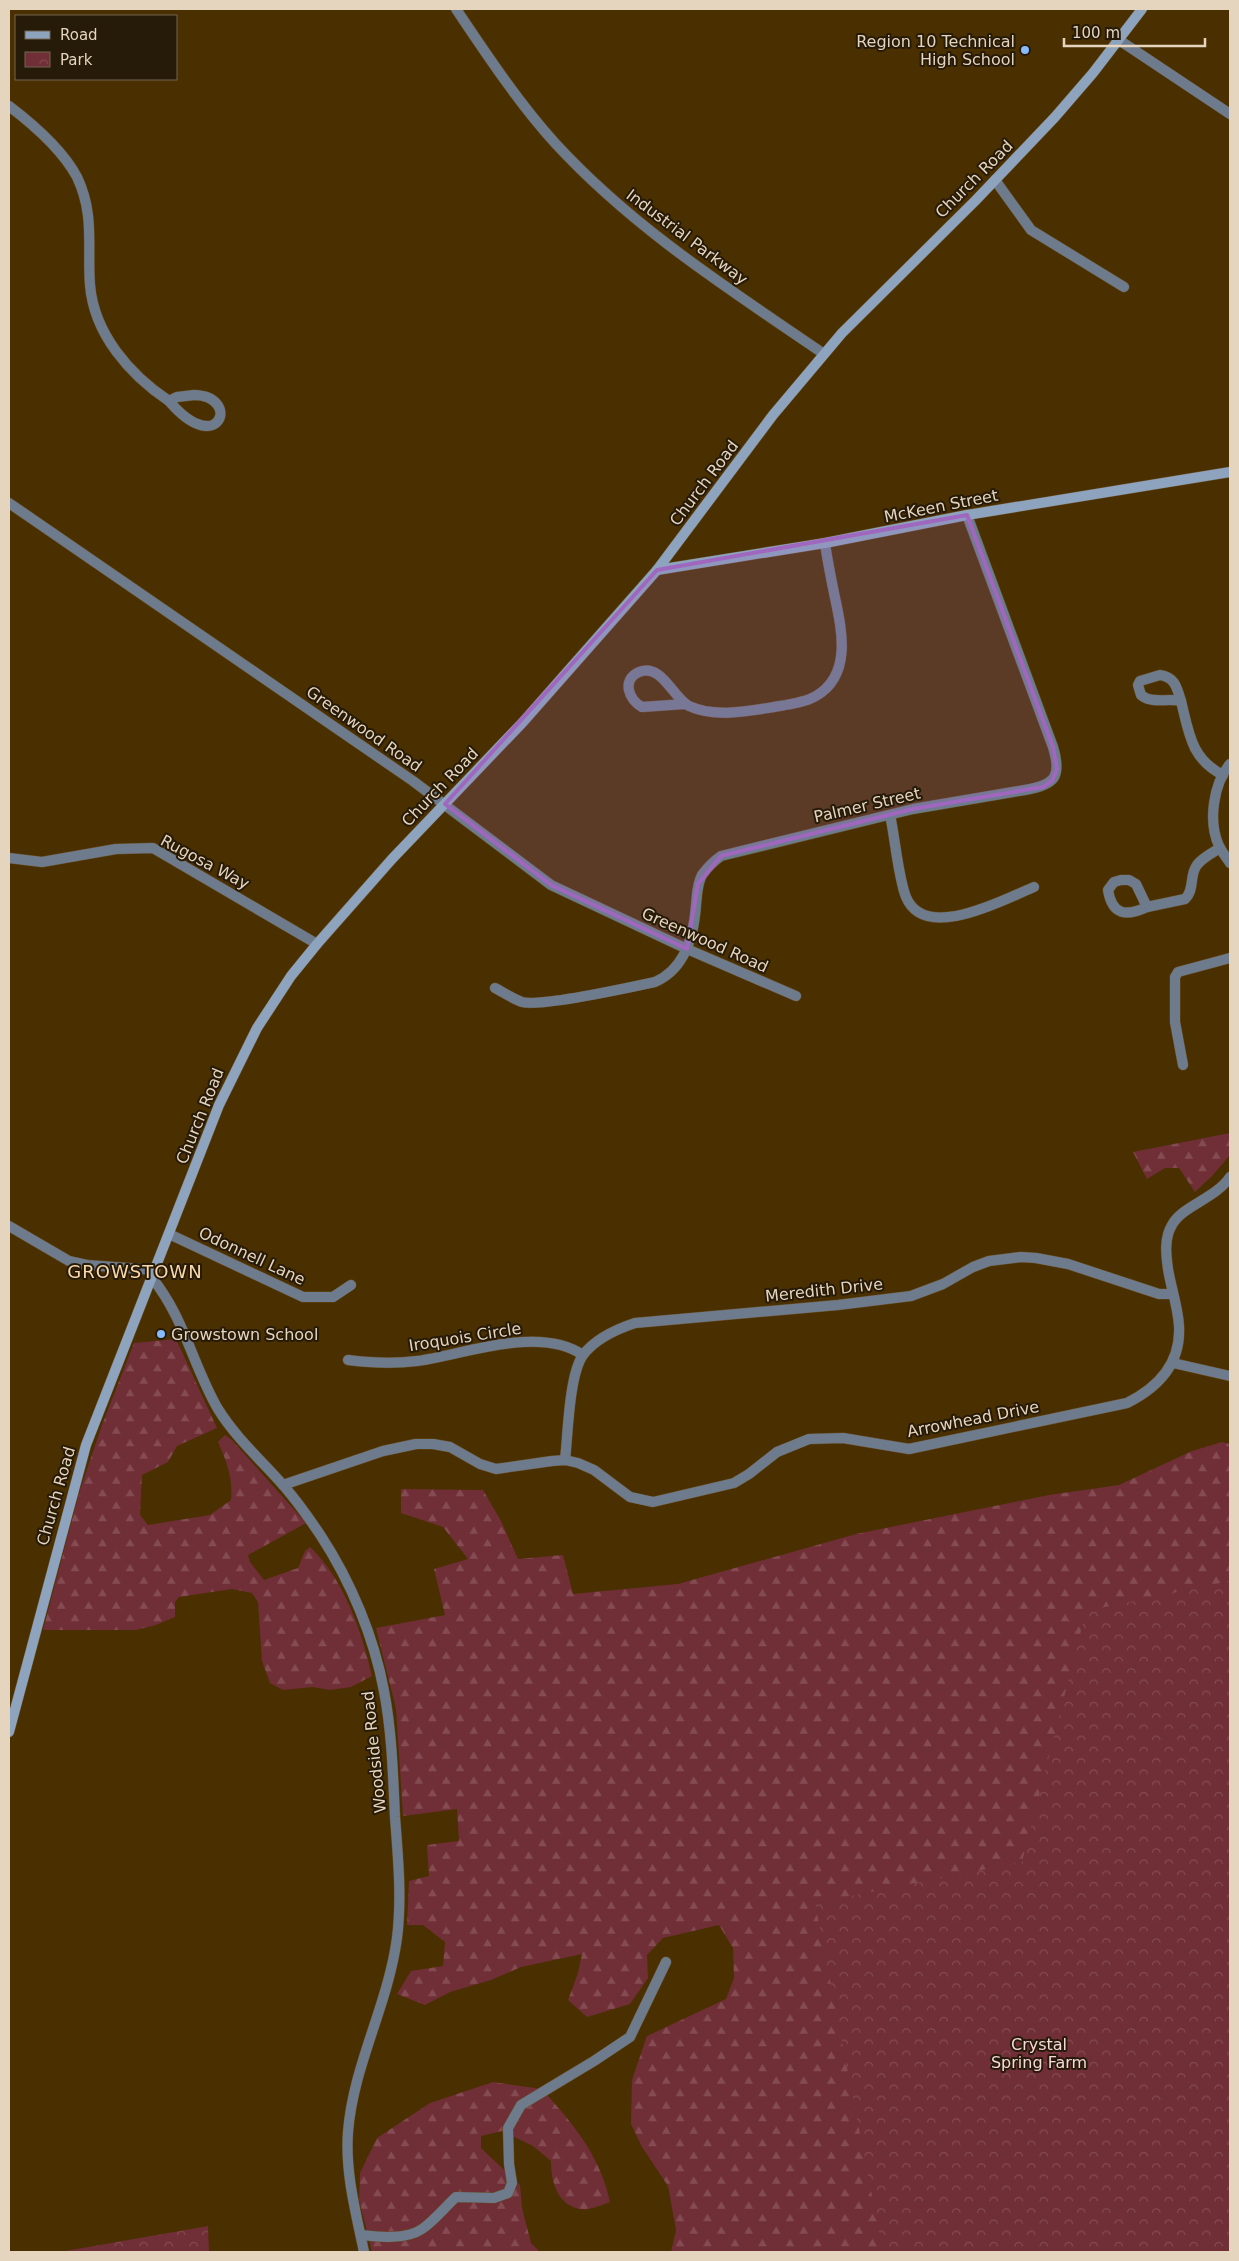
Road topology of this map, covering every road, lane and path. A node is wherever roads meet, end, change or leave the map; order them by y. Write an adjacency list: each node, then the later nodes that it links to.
1 (456, 9): 8 (street, Industrial Parkway)
2 (1142, 9): 3 (street, Church Road)
3 (1119, 40): 5 (street); 6 (street, Church Road)
4 (9, 106): 9 (street)
5 (1230, 114)
6 (995, 180): 7 (street); 8 (street, Church Road)
7 (1124, 287)
8 (824, 354): 14 (street, Church Road)
9 (169, 401): 9 (street)
10 (1230, 472): 12 (street, McKeen Street)
11 (9, 503): 19 (street, Greenwood Road)
12 (967, 515): 13 (street, McKeen Street); 20 (street, Palmer Street)
13 (825, 543): 14 (street, McKeen Street); 16 (street)
14 (657, 570): 19 (street, Church Road)
15 (1181, 701): 18 (street)
16 (685, 704): 16 (street)
17 (1230, 764): 18 (street)
18 (1223, 775): 21 (street)
19 (445, 804): 26 (street, Church Road); 27 (street, Greenwood Road)
20 (890, 815): 24 (street); 27 (street, Palmer Street)
21 (1220, 848): 23 (street); 25 (street)
22 (9, 858): 26 (street, Rugosa Way)
23 (1230, 862)
24 (1034, 887)
25 (1147, 907)
26 (317, 944): 34 (street, Church Road)
27 (686, 949): 29 (street, Palmer Street); 30 (street, Greenwood Road)
28 (1230, 958): 31 (street)
29 (494, 988)
30 (796, 996)
31 (1183, 1065)
32 (1230, 1177): 37 (street)
33 (9, 1226): 35 (street)
34 (169, 1234): 35 (street, Church Road); 36 (street, Odonnell Lane)
35 (154, 1274): 43 (street, Woodside Road); 44 (street, Church Road)
36 (352, 1285)
37 (1172, 1294): 38 (street, Meredith Drive); 40 (street)
38 (583, 1355): 39 (street, Iroquois Circle); 42 (street)
39 (348, 1360)
40 (1173, 1363): 41 (street); 42 (street, Arrowhead Drive)
41 (1230, 1376)
42 (565, 1460): 43 (street, Arrowhead Drive)
43 (283, 1485): 46 (street, Woodside Road)
44 (9, 1732)
45 (666, 1962): 46 (street)
46 (361, 2235): 47 (street, Woodside Road)
47 (364, 2252)

